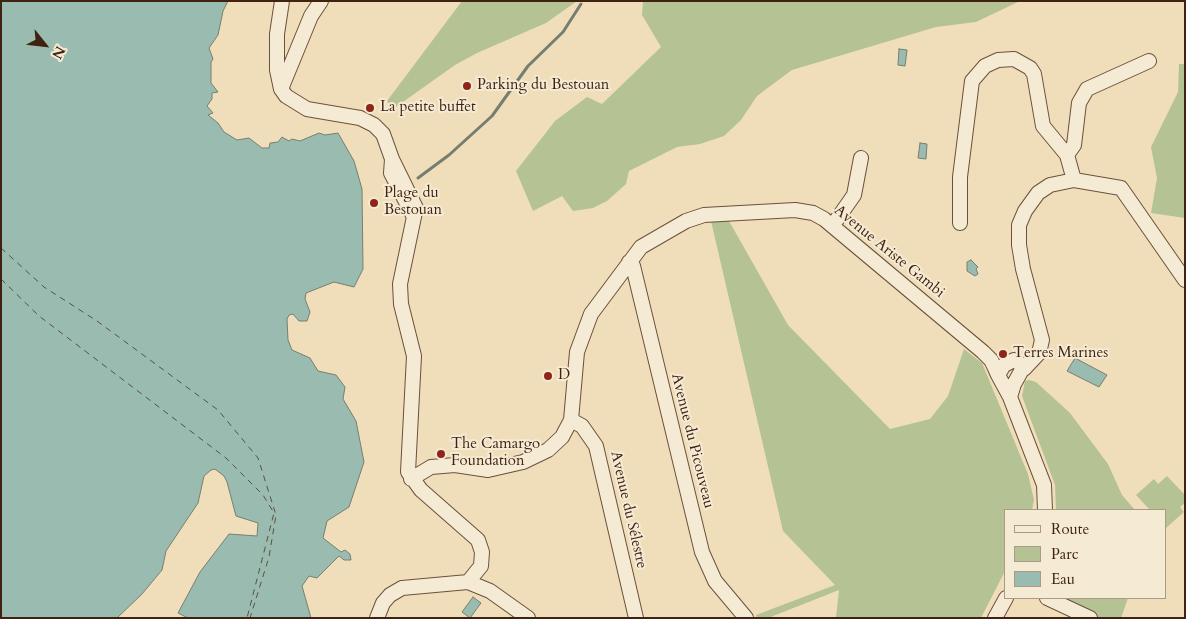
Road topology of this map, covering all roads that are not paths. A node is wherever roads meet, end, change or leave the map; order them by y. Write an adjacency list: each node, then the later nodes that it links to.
1 (282, 1): 4 (street)
2 (321, 1): 4 (street)
3 (1148, 61): 5 (street)
4 (281, 89): 17 (street)
5 (1067, 155): 7 (street); 8 (street)
6 (861, 158): 9 (street)
7 (1074, 180): 11 (street); 12 (street)
8 (960, 223)
9 (833, 225): 10 (street, Avenue Ariste Gambi); 13 (street, Avenue Ariste Gambi)
10 (629, 262): 16 (street, Avenue Ariste Gambi); 27 (street, Avenue du Picouveau)
11 (1185, 280)
12 (1019, 364): 13 (street); 14 (street)
13 (1000, 377): 14 (street); 15 (street, Avenue Ariste Gambi)
14 (1016, 380): 15 (street)
15 (1010, 397): 18 (street, Avenue Ariste Gambi)
16 (571, 420): 17 (street); 26 (street, Avenue du Sélestre)
17 (411, 479): 19 (street)
18 (1045, 509)
19 (481, 566): 20 (street); 21 (street)
20 (468, 582): 21 (street); 24 (street)
21 (490, 590): 25 (street)
22 (1005, 599): 28 (street)
23 (1049, 599): 29 (street)
24 (377, 618)
25 (528, 618)
26 (636, 618)
27 (746, 618)
28 (995, 618)
29 (1090, 618)

